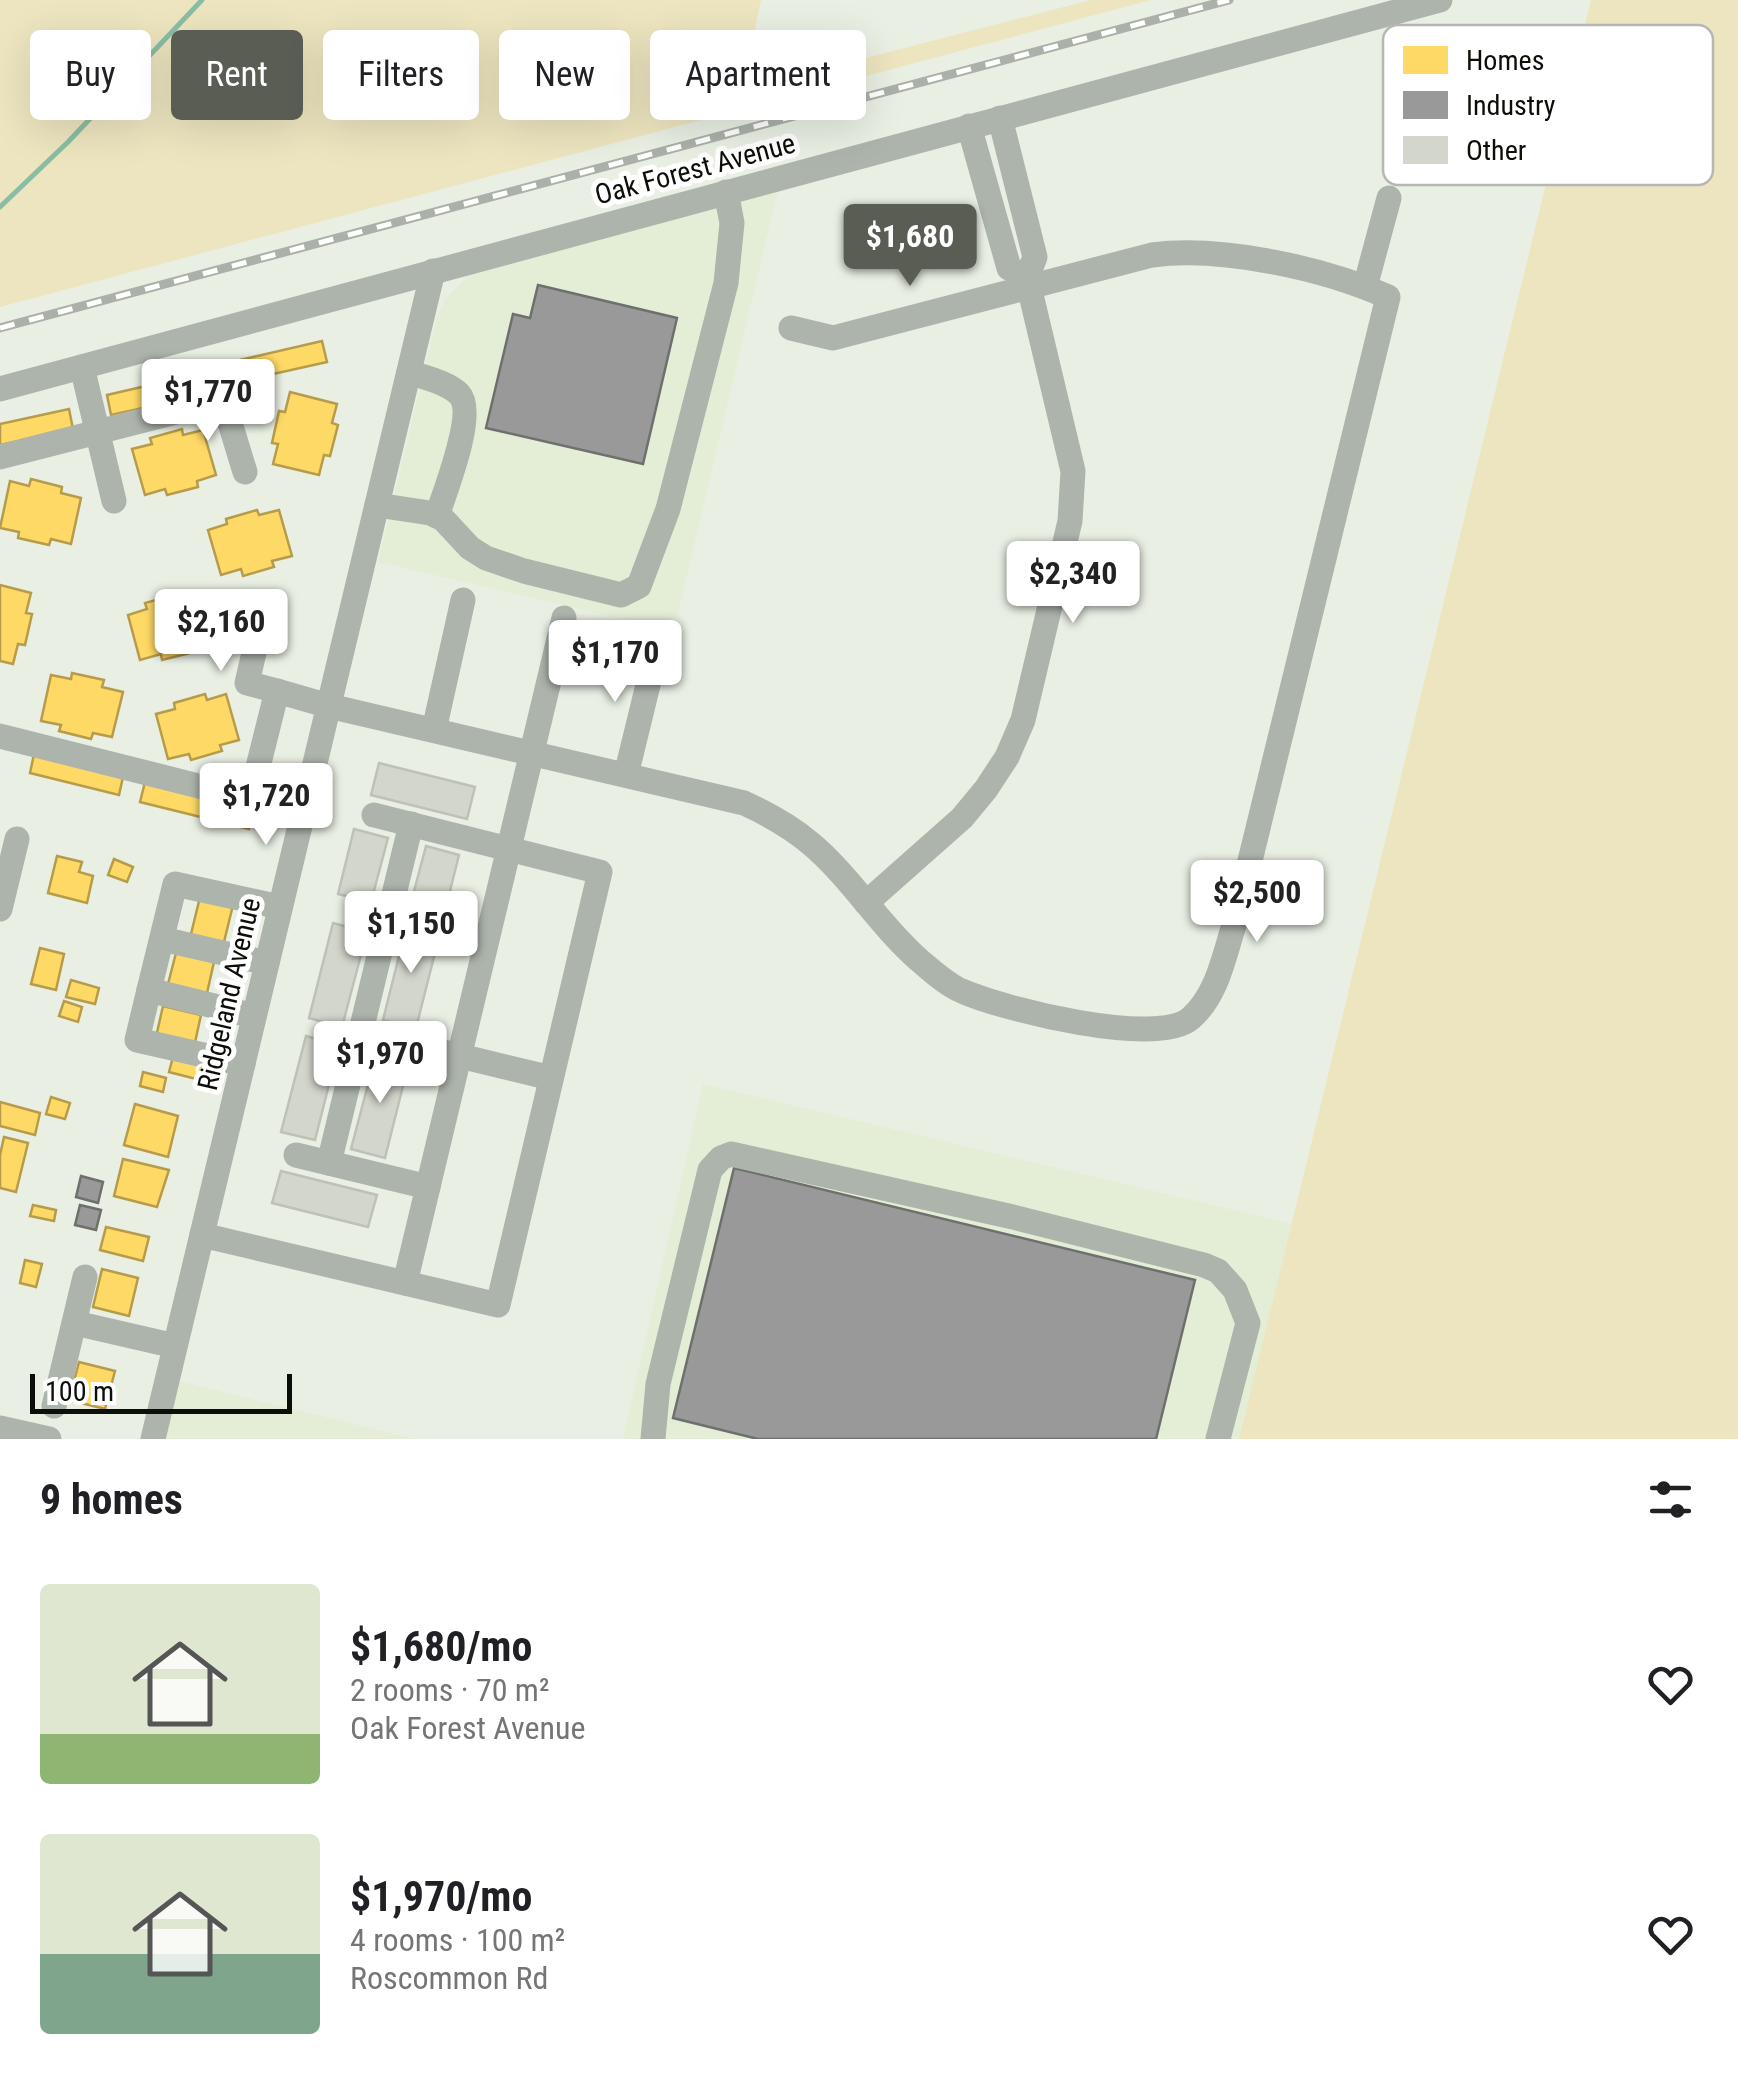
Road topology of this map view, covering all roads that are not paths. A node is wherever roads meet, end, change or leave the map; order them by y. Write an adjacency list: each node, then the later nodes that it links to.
1 (1440, 0): 2 (street, Oak Forest Avenue)
2 (1000, 118): 3 (street, Oak Forest Avenue); 7 (street)
3 (970, 126): 4 (street, Oak Forest Avenue); 7 (street)
4 (726, 192): 6 (street, Oak Forest Avenue); 18 (street)
5 (1389, 198): 8 (street)
6 (433, 271): 10 (street, Oak Forest Avenue); 11 (street, Ridgeland Avenue)
7 (1028, 282): 8 (street); 9 (street); 33 (street)
8 (1365, 287): 33 (street)
9 (791, 328)
10 (82, 366): 12 (street, Oak Forest Avenue); 13 (street)
11 (409, 372): 17 (street, Ridgeland Avenue); 18 (street)
12 (0, 389)
13 (96, 432): 14 (street); 15 (street); 16 (street)
14 (0, 457)
15 (245, 472)
16 (114, 501)
17 (377, 505): 18 (street); 24 (street, Ridgeland Avenue)
18 (437, 516)
19 (463, 600): 25 (street)
20 (265, 604): 23 (street)
21 (564, 618): 27 (street)
22 (657, 648): 28 (street)
23 (277, 690): 24 (street); 26 (street)
24 (329, 706): 25 (street); 34 (street, Ridgeland Avenue)
25 (434, 730): 27 (street)
26 (0, 736)
27 (532, 753): 28 (street); 32 (street)
28 (626, 776): 33 (street)
29 (374, 815): 30 (street)
30 (412, 824): 32 (street); 40 (street)
31 (16, 839): 35 (street)
32 (509, 848): 41 (street); 43 (street)
33 (866, 904)
34 (280, 908): 36 (street); 37 (street, Ridgeland Avenue)
35 (0, 910)
36 (162, 939): 37 (street); 38 (street)
37 (267, 963): 39 (street, Ridgeland Avenue)
38 (149, 990): 39 (street); 42 (street)
39 (254, 1016): 42 (street, Ridgeland Avenue)
40 (361, 1032): 41 (street); 45 (street)
41 (459, 1057): 43 (street); 46 (street)
42 (242, 1064): 47 (street, Ridgeland Avenue)
43 (551, 1078): 49 (street)
44 (296, 1155): 45 (street)
45 (329, 1163): 46 (street)
46 (428, 1187): 49 (street)
47 (202, 1234): 49 (street); 51 (street, Ridgeland Avenue)
48 (86, 1277): 50 (street)
49 (405, 1283)
50 (75, 1322): 51 (street); 52 (street)
51 (175, 1346): 55 (street, Ridgeland Avenue)
52 (54, 1406)
53 (0, 1428): 54 (street)
54 (49, 1439)
55 (153, 1439)
56 (653, 1439): 57 (street)
57 (1218, 1439)

